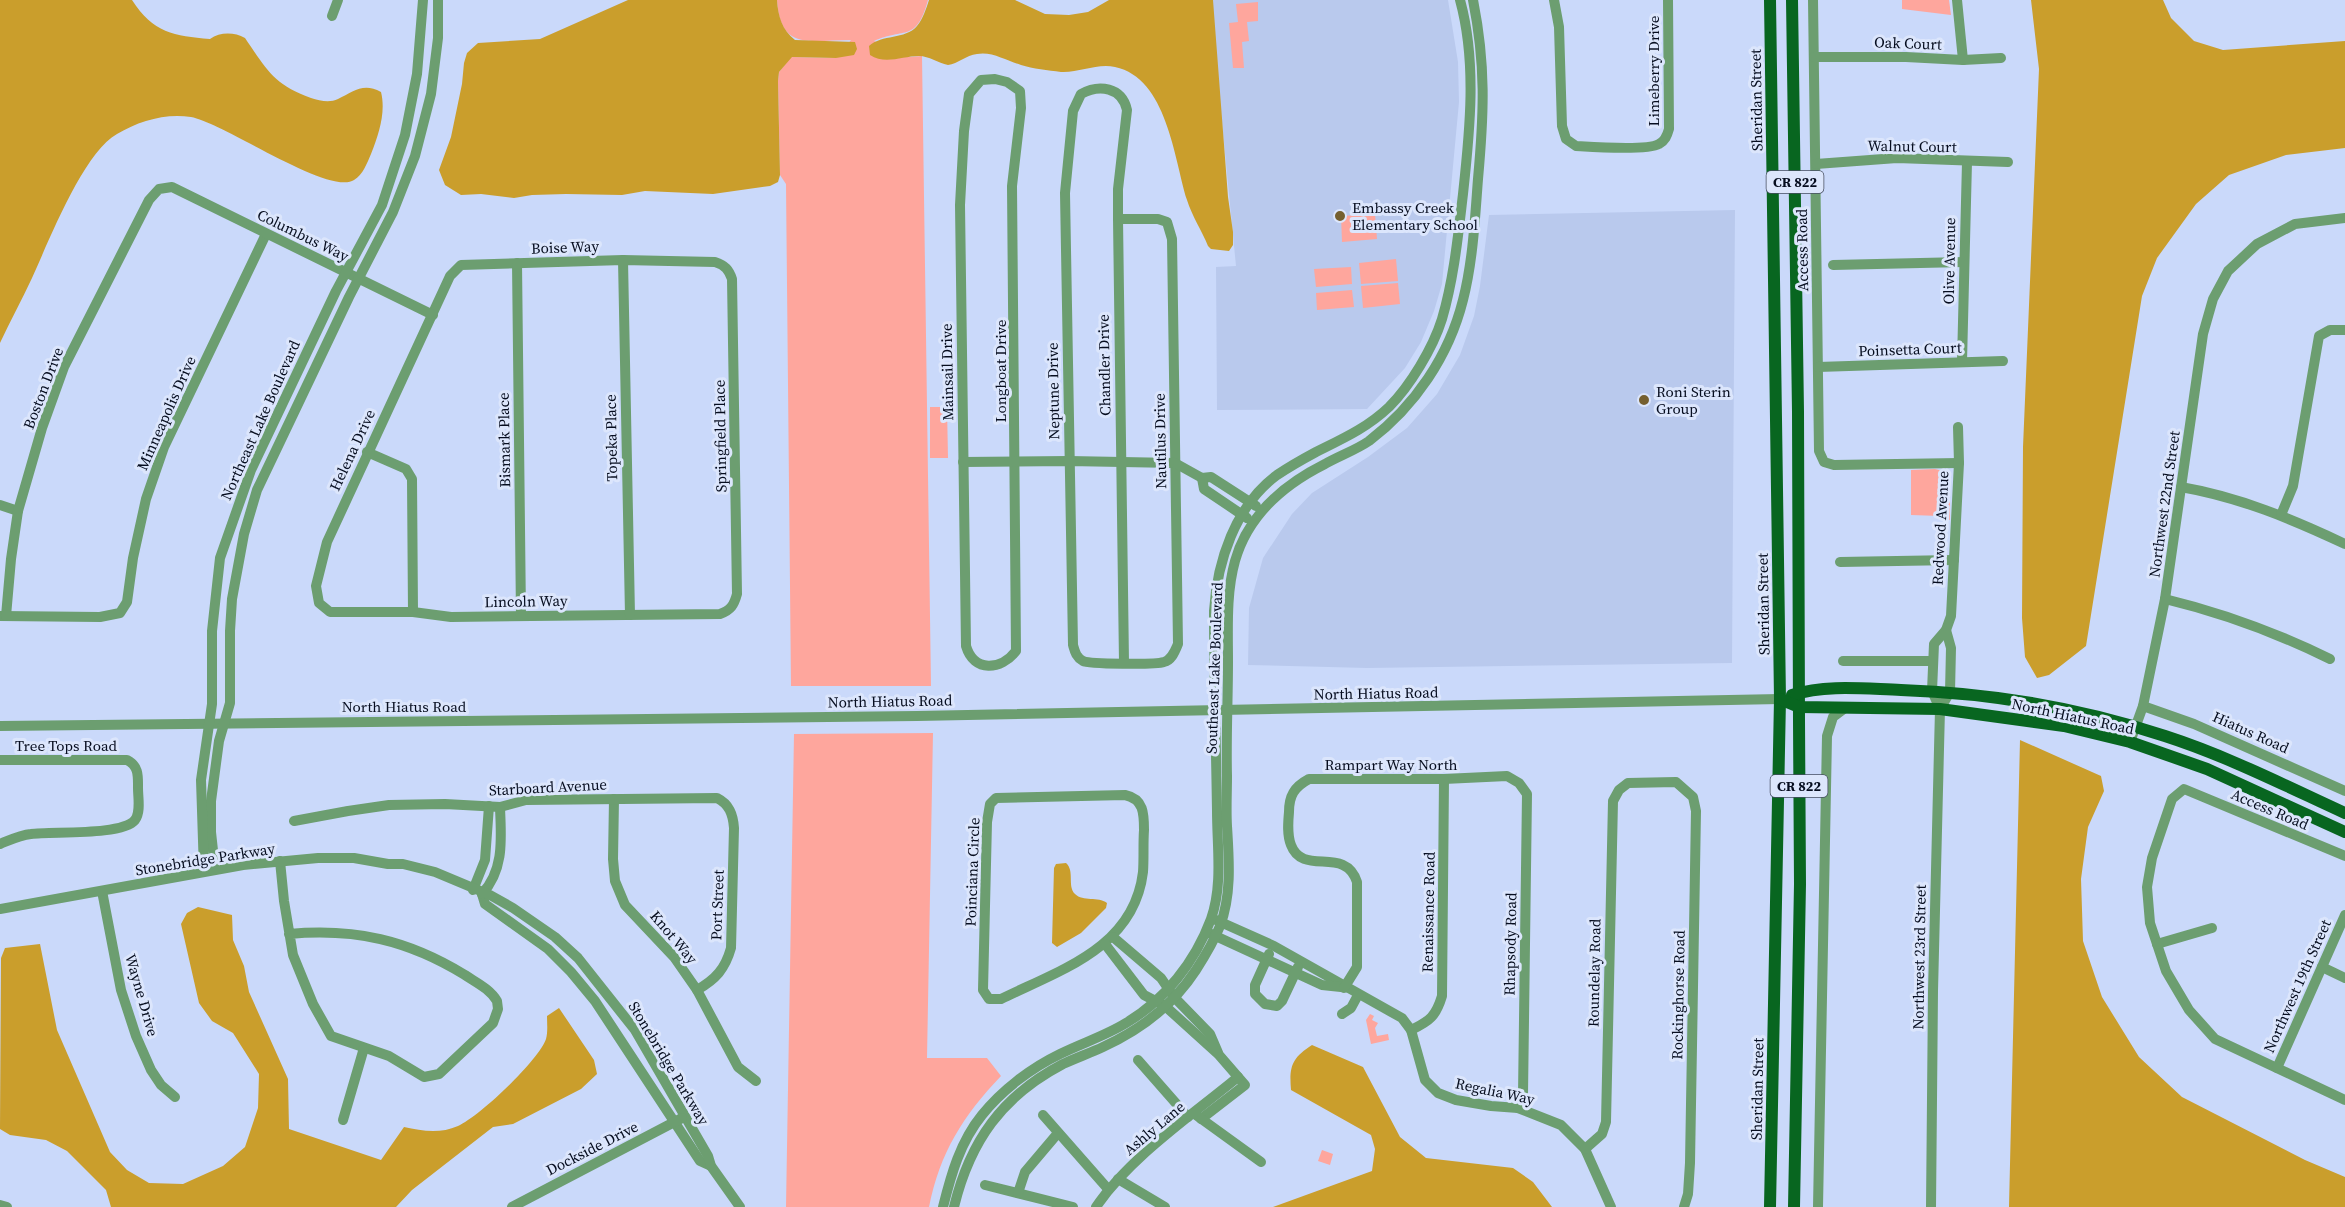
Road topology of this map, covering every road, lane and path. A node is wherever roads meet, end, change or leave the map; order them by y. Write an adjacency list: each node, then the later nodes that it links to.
1 (338, 0): 12 (street)
2 (423, 0): 30 (street, Northeast Lake Boulevard)
3 (438, 0): 31 (street, Northeast Lake Boulevard)
4 (1460, 0): 49 (street, Southeast Lake Boulevard)
5 (1473, 0): 51 (street, Southeast Lake Boulevard)
6 (1554, 0): 7 (street, Limeberry Drive)
7 (1668, 0)
8 (1770, 0): 37 (main road, Sheridan Street / CR 822)
9 (1792, 0): 36 (main road, CR 822)
10 (1813, 0): 13 (street, Access Road)
11 (1957, 0): 15 (street)
12 (332, 16)
13 (1814, 57): 15 (street, Oak Court); 20 (street, Access Road)
14 (2001, 58): 15 (street, Oak Court)
15 (1963, 60)
16 (995, 79): 42 (street, Mainsail Drive); 43 (street, Longboat Drive)
17 (1096, 88): 23 (street, Chandler Drive); 41 (street, Neptune Drive)
18 (1967, 162): 19 (street, Walnut Court); 20 (street, Walnut Court); 26 (street, Olive Avenue)
19 (2008, 162)
20 (1816, 164): 38 (street, Access Road)
21 (159, 189): 24 (street, Columbus Way); 52 (street, Boston Drive)
22 (2345, 218): 48 (street, Northwest 22nd Street)
23 (1118, 219): 44 (street, Chandler Drive); 45 (street, Nautilus Drive)
24 (266, 234): 30 (street, Columbus Way); 66 (street, Minneapolis Drive)
25 (623, 260): 27 (street, Boise Way); 29 (street, Boise Way); 65 (street, Topeka Place)
26 (1964, 262): 28 (street); 35 (street, Olive Avenue)
27 (517, 263): 32 (street, Boise Way); 67 (street, Bismark Place)
28 (1833, 265)
29 (726, 267): 63 (street, Springfield Place)
30 (346, 274): 31 (street, Columbus Way); 59 (street, Northeast Lake Boulevard)
31 (358, 279): 32 (street, Columbus Way); 60 (street, Northeast Lake Boulevard)
32 (433, 315): 40 (street, Helena Drive)
33 (2345, 330): 54 (street)
34 (2003, 361): 35 (street, Poinsetta Court)
35 (1962, 362): 38 (street, Poinsetta Court)
36 (1797, 364): 37 (main road); 76 (main road, CR 822)
37 (1775, 365): 77 (main road, Sheridan Street / CR 822)
38 (1818, 367): 46 (street, Access Road)
39 (1958, 427): 46 (street, Redwood Avenue)
40 (368, 452): 62 (street, Helena Drive); 64 (street)
41 (1070, 461): 43 (street); 44 (street); 72 (street, Neptune Drive)
42 (963, 462): 43 (street); 73 (street, Mainsail Drive)
43 (1015, 462): 73 (street, Longboat Drive)
44 (1120, 462): 45 (street); 72 (street, Chandler Drive)
45 (1175, 463): 47 (street); 72 (street, Nautilus Drive)
46 (1959, 463): 57 (street, Redwood Avenue)
47 (1202, 478): 49 (street); 53 (street)
48 (2181, 488): 54 (street); 61 (street, Northwest 22nd Street)
49 (1251, 503): 51 (street); 53 (street, Southeast Lake Boulevard)
50 (0, 505): 52 (street)
51 (1261, 510): 55 (street, Southeast Lake Boulevard)
52 (18, 511): 66 (street, Boston Drive)
53 (1242, 515): 55 (street); 82 (street, Southeast Lake Boulevard)
54 (2281, 515): 56 (street)
55 (1253, 522): 83 (street, Southeast Lake Boulevard)
56 (2345, 544)
57 (1954, 560): 58 (street); 68 (street, Redwood Avenue)
58 (1840, 562)
59 (214, 598): 60 (street); 84 (street, Northeast Lake Boulevard)
60 (232, 599): 85 (street, Northeast Lake Boulevard)
61 (2165, 599): 69 (street); 78 (street, Northwest 22nd Street)
62 (319, 603): 64 (street, Lincoln Way)
63 (733, 606): 65 (street, Lincoln Way)
64 (413, 612): 67 (street, Lincoln Way)
65 (630, 615): 67 (street, Lincoln Way)
66 (3, 616)
67 (521, 616)
68 (1946, 630): 71 (street, Redwood Avenue); 75 (street, Redwood Avenue)
69 (2330, 659)
70 (1843, 661): 71 (street)
71 (1932, 662): 74 (street, Redwood Avenue)
72 (1124, 663)
73 (993, 666)
74 (1932, 691): 75 (main road, North Hiatus Road); 76 (main road, North Hiatus Road); 81 (street, Redwood Avenue)
75 (1950, 692): 81 (street, Redwood Avenue); 87 (main road, North Hiatus Road)
76 (1799, 693): 77 (main road, North Hiatus Road); 79 (main road, CR 822)
77 (1780, 699): 79 (main road, North Hiatus Road); 83 (street, North Hiatus Road); 157 (main road, Sheridan Street / CR 822)
78 (2143, 706): 87 (street, Northwest 22nd Street); 93 (street, Hiatus Road)
79 (1799, 707): 80 (main road, North Hiatus Road); 158 (main road, CR 822)
80 (1845, 708): 81 (main road, North Hiatus Road); 159 (street)
81 (1940, 709): 88 (main road, North Hiatus Road); 160 (street, Northwest 23rd Street)
82 (1215, 711): 83 (street, North Hiatus Road); 85 (street, North Hiatus Road); 108 (street, Southeast Lake Boulevard)
83 (1227, 711): 108 (street, Southeast Lake Boulevard)
84 (210, 722): 85 (street, North Hiatus Road); 86 (street, North Hiatus Road); 103 (street, Northeast Lake Boulevard)
85 (225, 722): 103 (street, Northeast Lake Boulevard)
86 (0, 726)
87 (2135, 727): 88 (street, Northwest 22nd Street); 97 (main road, North Hiatus Road)
88 (2130, 742): 99 (main road, North Hiatus Road)
89 (0, 760): 100 (street, Tree Tops Road)
90 (1444, 779): 91 (street, Rampart Way North); 120 (street, Rampart Way North); 126 (street, Renaissance Road)
91 (1519, 783): 134 (street, Rhapsody Road)
92 (1619, 790): 140 (street, Roundelay Road); 156 (street, Rockinghorse Road)
93 (2345, 791)
94 (614, 799): 95 (street, Starboard Avenue); 96 (street, Starboard Avenue); 121 (street, Knot Way)
95 (495, 806): 98 (street, Starboard Avenue); 105 (street)
96 (729, 808): 121 (street, Port Street)
97 (2345, 813)
98 (294, 821)
99 (2345, 832)
100 (0, 844)
101 (2345, 856): 113 (street, Access Road)
102 (280, 861): 103 (street, Stonebridge Parkway); 105 (street, Stonebridge Parkway); 110 (street)
103 (210, 870): 104 (street, Stonebridge Parkway)
104 (102, 891): 106 (street, Stonebridge Parkway); 132 (street, Wayne Drive)
105 (478, 892): 137 (street, Stonebridge Parkway)
106 (0, 909)
107 (2345, 915): 117 (street, Northwest 19th Street)
108 (1216, 921): 111 (street, Southeast Lake Boulevard); 114 (street)
109 (2212, 928): 113 (street)
110 (289, 934): 127 (street); 127 (street)
111 (1210, 934): 115 (street); 122 (street, Southeast Lake Boulevard)
112 (1109, 941): 112 (street, Poinciana Circle); 122 (street); 124 (street)
113 (2157, 944): 130 (street)
114 (1274, 946): 115 (street); 116 (street)
115 (1266, 960): 118 (street); 118 (street)
116 (1301, 961): 118 (street); 120 (street)
117 (2322, 967): 119 (street); 130 (street, Northwest 19th Street)
118 (1295, 973): 120 (street)
119 (2345, 978)
120 (1344, 988): 123 (street)
121 (697, 990): 131 (street, Knot Way)
122 (1171, 993): 124 (street, Southeast Lake Boulevard); 128 (street)
123 (1358, 995): 125 (street); 126 (street)
124 (1160, 1004): 128 (street); 150 (street, Southeast Lake Boulevard); 151 (street, Southeast Lake Boulevard)
125 (1342, 1014)
126 (1411, 1030): 134 (street, Regalia Way)
127 (364, 1048): 138 (street)
128 (1219, 1055): 136 (street, Ashly Lane)
129 (1138, 1060): 136 (street)
130 (2277, 1068): 133 (street)
131 (756, 1081)
132 (175, 1097)
133 (2345, 1100)
134 (1518, 1108): 140 (street, Regalia Way)
135 (1043, 1115): 139 (street)
136 (1194, 1116): 141 (street); 142 (street, Ashly Lane)
137 (680, 1119): 148 (street, Dockside Drive); 149 (street, Stonebridge Parkway)
138 (343, 1120)
139 (1058, 1133): 144 (street); 145 (street)
140 (1585, 1149): 155 (street, Regalia Way)
141 (1261, 1161)
142 (1118, 1179): 144 (street, Ashly Lane); 154 (street)
143 (985, 1185): 145 (street)
144 (1108, 1189): 153 (street, Ashly Lane)
145 (1018, 1193): 152 (street)
146 (0, 1205): 147 (street)
147 (7, 1207)
148 (512, 1207)
149 (740, 1207)
150 (943, 1207)
151 (954, 1207)
152 (1073, 1207)
153 (1096, 1207)
154 (1165, 1207)
155 (1611, 1207)
156 (1684, 1207)
157 (1770, 1207)
158 (1794, 1207)
159 (1818, 1207)
160 (1931, 1207)

